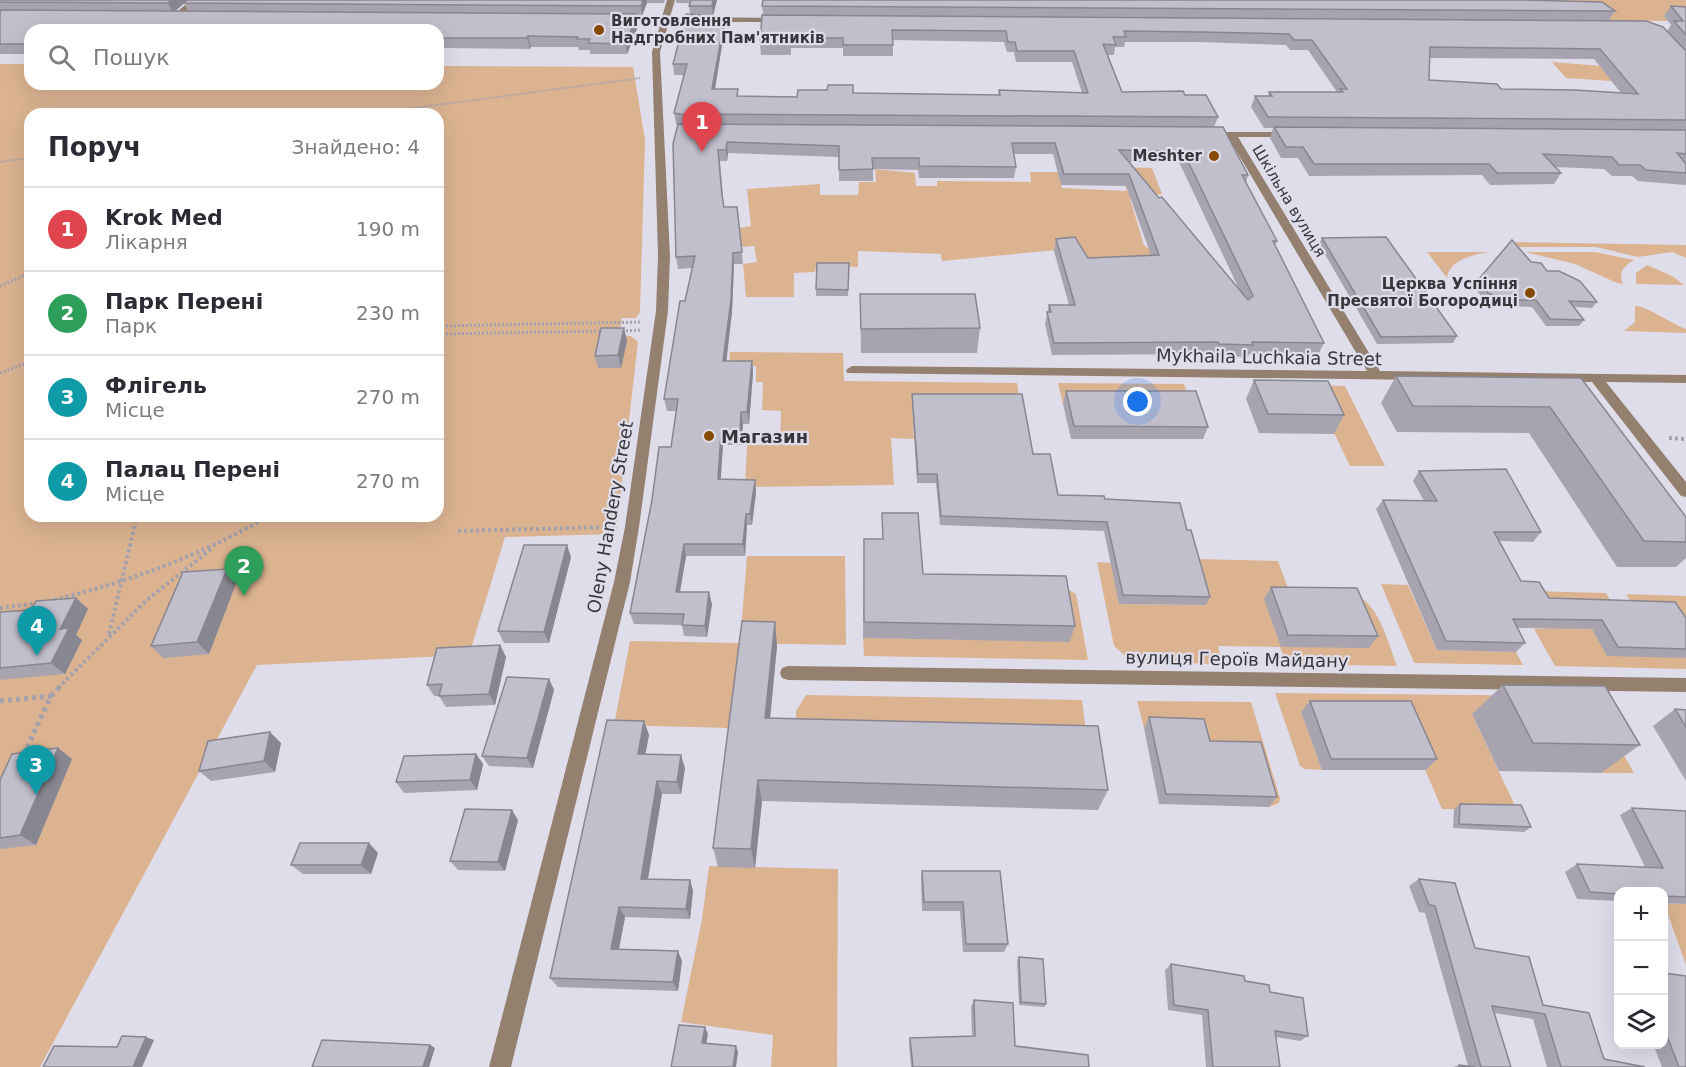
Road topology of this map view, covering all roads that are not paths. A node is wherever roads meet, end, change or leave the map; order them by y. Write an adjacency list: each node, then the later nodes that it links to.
1 (196, 0): 4 (street)
2 (672, 0): 7 (street, Oleny Handery Street)
3 (164, 17): 4 (street)
4 (176, 17): 5 (street)
5 (188, 17)
6 (609, 19): 7 (street)
7 (664, 19): 8 (street); 19 (street, Oleny Handery Street)
8 (795, 20)
9 (1195, 134): 10 (street)
10 (1231, 134): 11 (street); 13 (street, Шкільна вулиця)
11 (1303, 135)
12 (852, 370): 13 (street, Mykhaila Luchkaia Street)
13 (1376, 376): 14 (street, Mykhaila Luchkaia Street)
14 (1596, 378): 15 (street, Mykhaila Luchkaia Street); 16 (street)
15 (1686, 379)
16 (1686, 492)
17 (788, 672): 18 (street, вулиця Героїв Майдану)
18 (1686, 685)
19 (500, 1067)

